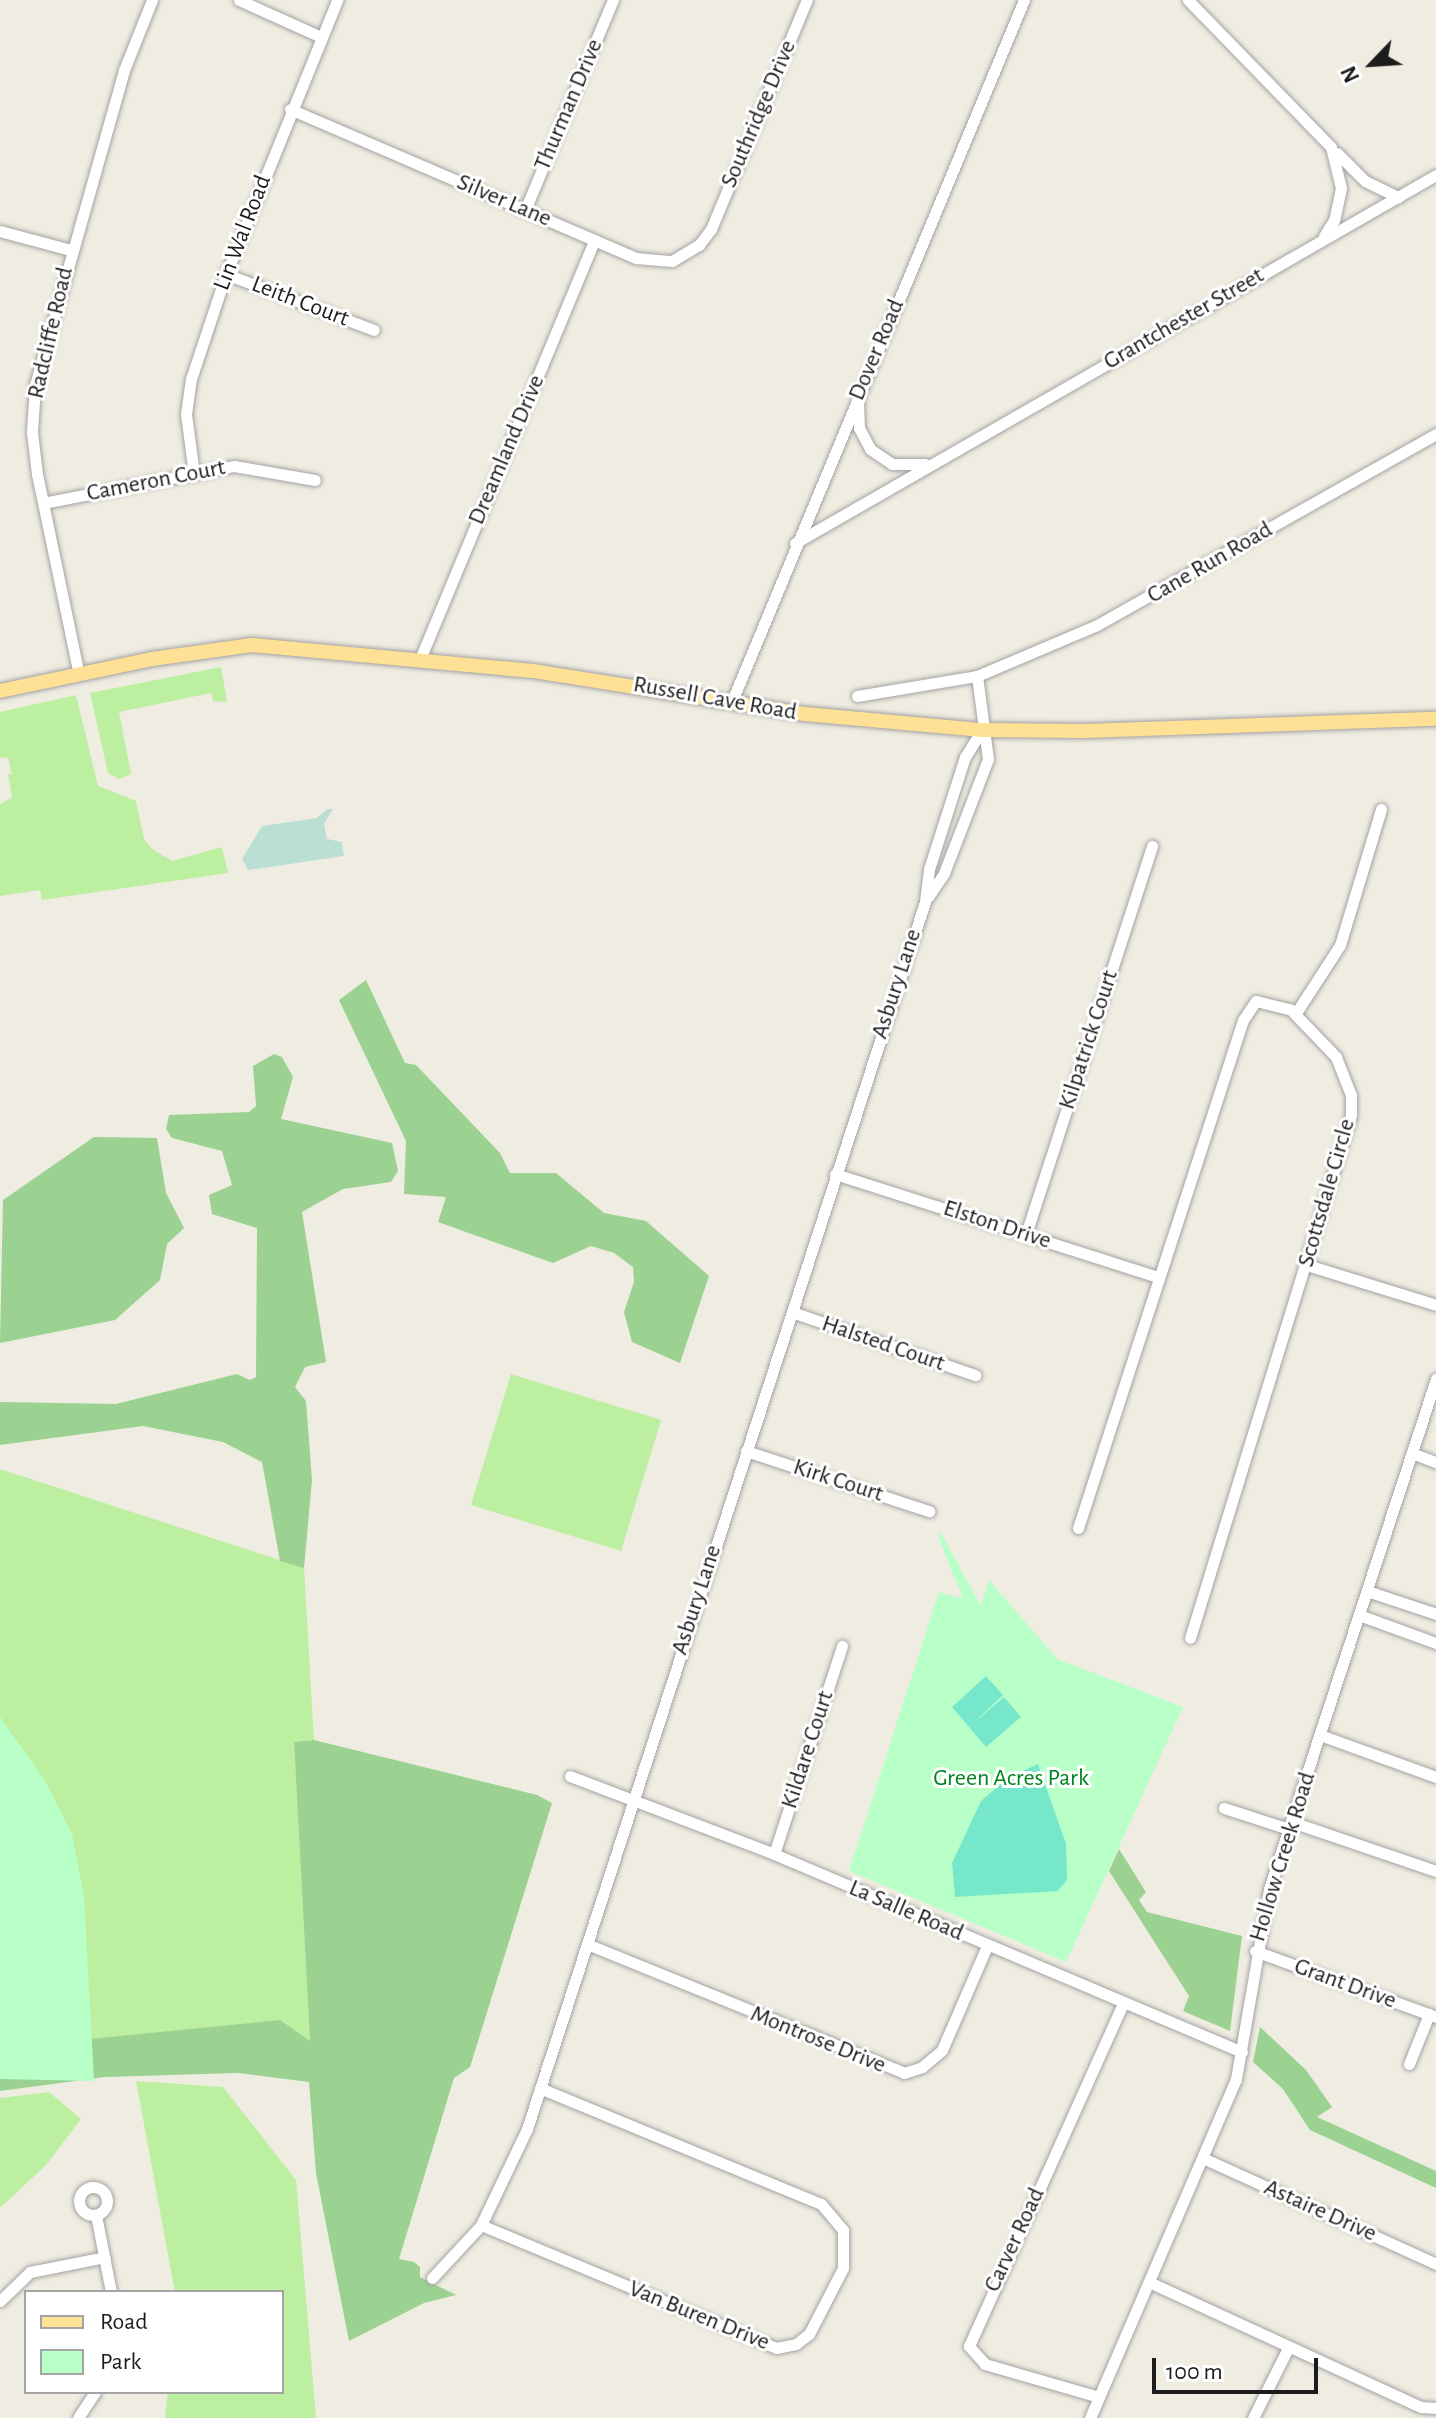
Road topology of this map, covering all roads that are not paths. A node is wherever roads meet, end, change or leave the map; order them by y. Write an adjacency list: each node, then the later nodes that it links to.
1 (152, 0): 18 (street, Radcliffe Road)
2 (239, 0): 8 (street)
3 (337, 0): 8 (street, Lin Wal Road)
4 (613, 0): 13 (street, Thurman Drive)
5 (807, 0): 14 (street, Southridge Drive)
6 (1024, 0): 21 (street, Dover Road)
7 (1188, 0): 10 (street)
8 (321, 37): 9 (street, Lin Wal Road)
9 (290, 109): 13 (street, Silver Lane); 19 (street, Lin Wal Road)
10 (1331, 147): 12 (street); 17 (street)
11 (1436, 175): 12 (street, Grantchester Street)
12 (1398, 197): 17 (street, Grantchester Street)
13 (525, 210): 16 (street, Silver Lane)
14 (711, 229): 16 (street, Silver Lane)
15 (0, 231): 18 (street)
16 (594, 240): 28 (street, Dreamland Drive)
17 (1321, 240): 23 (street, Grantchester Street)
18 (71, 250): 26 (street, Radcliffe Road)
19 (226, 274): 20 (street, Leith Court); 24 (street, Lin Wal Road)
20 (374, 330)
21 (859, 393): 23 (street, Grantchester Street); 27 (street, Dover Road)
22 (1436, 434): 30 (street, Cane Run Road)
23 (932, 463): 27 (street, Grantchester Street)
24 (194, 474): 25 (street, Cameron Court); 26 (street, Cameron Court)
25 (315, 480)
26 (43, 503): 29 (street, Radcliffe Road)
27 (795, 543): 33 (street, Dover Road)
28 (420, 659): 29 (main road, Russell Cave Road); 33 (main road, Russell Cave Road)
29 (79, 675): 31 (main road, Russell Cave Road)
30 (977, 676): 32 (street, Cane Run Road); 35 (street)
31 (0, 691)
32 (857, 696)
33 (732, 701): 35 (main road, Russell Cave Road)
34 (1436, 719): 35 (main road, Russell Cave Road)
35 (982, 730): 38 (street, Asbury Lane); 38 (street, Asbury Lane)
36 (1381, 809): 39 (street)
37 (1152, 846): 41 (street, Kilpatrick Court)
38 (925, 902): 40 (street, Asbury Lane)
39 (1296, 1013): 42 (street, Scottsdale Circle); 43 (street)
40 (835, 1174): 41 (street, Elston Drive); 45 (street, Asbury Lane)
41 (1026, 1234): 43 (street, Elston Drive)
42 (1307, 1265): 44 (street); 56 (street, Scottsdale Circle)
43 (1158, 1277): 52 (street)
44 (1436, 1305)
45 (792, 1312): 46 (street, Halsted Court); 48 (street, Asbury Lane)
46 (975, 1375)
47 (1436, 1379): 49 (street, Hollow Creek Road)
48 (746, 1451): 51 (street, Kirk Court); 62 (street, Asbury Lane)
49 (1412, 1453): 50 (street); 53 (street, Hollow Creek Road)
50 (1436, 1462)
51 (929, 1511)
52 (1078, 1528)
53 (1367, 1591): 54 (street); 55 (street, Hollow Creek Road)
54 (1436, 1614)
55 (1359, 1615): 57 (street); 59 (street, Hollow Creek Road)
56 (1190, 1638)
57 (1436, 1643)
58 (842, 1646): 65 (street, Kildare Court)
59 (1320, 1735): 61 (street); 64 (street, Hollow Creek Road)
60 (570, 1776): 62 (street, La Salle Road)
61 (1436, 1777)
62 (633, 1798): 65 (street, La Salle Road); 67 (street, Asbury Lane)
63 (1224, 1808): 64 (street)
64 (1290, 1826): 66 (street); 69 (street, Hollow Creek Road)
65 (774, 1854): 68 (street, La Salle Road)
66 (1436, 1871)
67 (587, 1944): 68 (street, Montrose Drive); 74 (street, Asbury Lane)
68 (987, 1946): 70 (street, La Salle Road)
69 (1255, 1951): 71 (street, Grant Drive); 72 (street, Hollow Creek Road)
70 (1123, 2004): 72 (street, La Salle Road); 86 (street, Carver Road)
71 (1433, 2015): 73 (street)
72 (1242, 2052): 75 (street, Hollow Creek Road)
73 (1409, 2064)
74 (540, 2088): 77 (street, Asbury Lane); 77 (street, Van Buren Drive)
75 (1205, 2159): 79 (street, Astaire Drive); 81 (street, Hollow Creek Road)
76 (96, 2215): 78 (street)
77 (481, 2225): 80 (street, Asbury Lane)
78 (105, 2257): 82 (street); 83 (street)
79 (1436, 2264)
80 (432, 2278)
81 (1149, 2282): 84 (street); 86 (street, Hollow Creek Road)
82 (111, 2290)
83 (0, 2301)
84 (1288, 2348): 87 (street); 90 (street)
85 (94, 2394): 88 (street)
86 (1099, 2397): 89 (street, Hollow Creek Road)
87 (1436, 2408)
88 (78, 2418)
89 (1090, 2418)
90 (1253, 2418)

